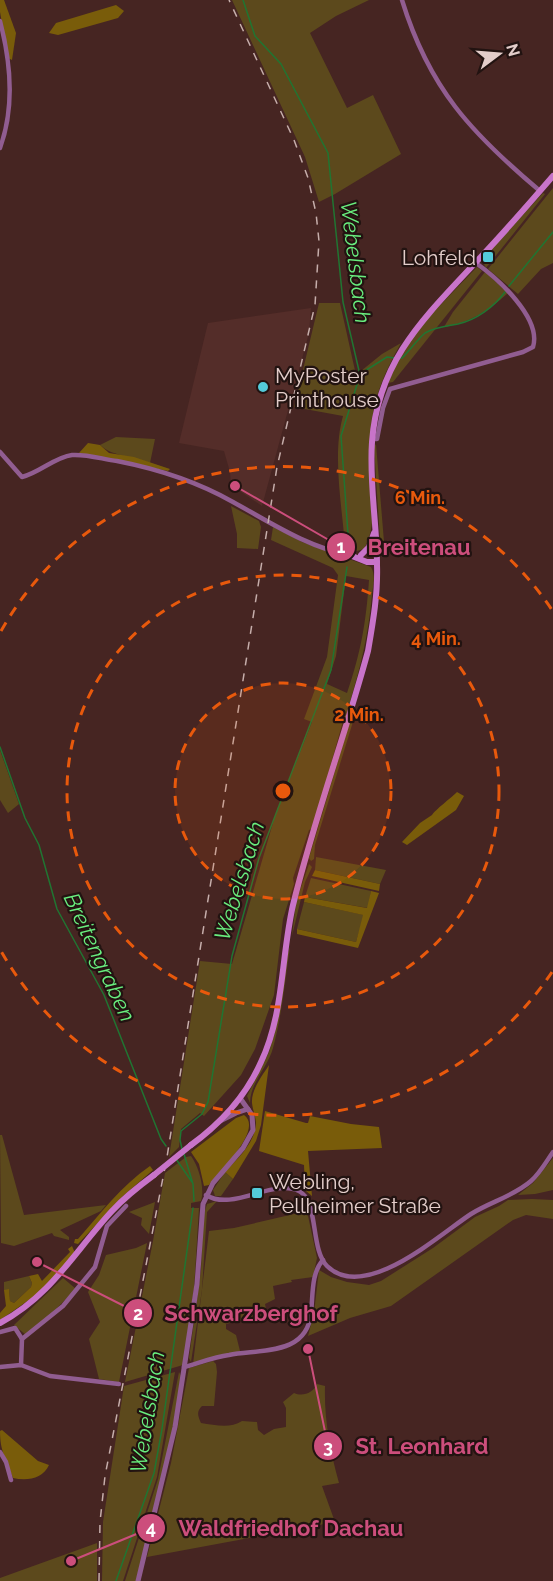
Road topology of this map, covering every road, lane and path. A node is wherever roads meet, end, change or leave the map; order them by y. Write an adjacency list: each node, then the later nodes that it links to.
1 (402, 0): 5 (street)
2 (0, 21): 3 (street)
3 (0, 148)
4 (553, 176): 5 (main road)
5 (540, 191): 6 (main road)
6 (476, 263): 7 (main road); 7 (street)
7 (372, 439): 9 (main road)
8 (0, 452): 11 (street)
9 (376, 528): 10 (main road); 12 (main road)
10 (361, 555): 11 (main road); 12 (main road)
11 (352, 556): 12 (main road)
12 (377, 559): 13 (main road)
13 (240, 1098): 14 (street); 15 (main road)
14 (248, 1109): 15 (street); 17 (street)
15 (219, 1122): 18 (main road, bridge)
16 (553, 1152): 19 (street)
17 (206, 1195): 19 (street); 25 (street)
18 (125, 1202): 20 (main road); 22 (street)
19 (323, 1260): 25 (street)
20 (0, 1323)
21 (0, 1332): 22 (street)
22 (22, 1339): 23 (street)
23 (21, 1365): 24 (street); 26 (street)
24 (0, 1367)
25 (184, 1367): 29 (street)
26 (119, 1384)
27 (0, 1452): 28 (street)
28 (11, 1480)
29 (138, 1581)

